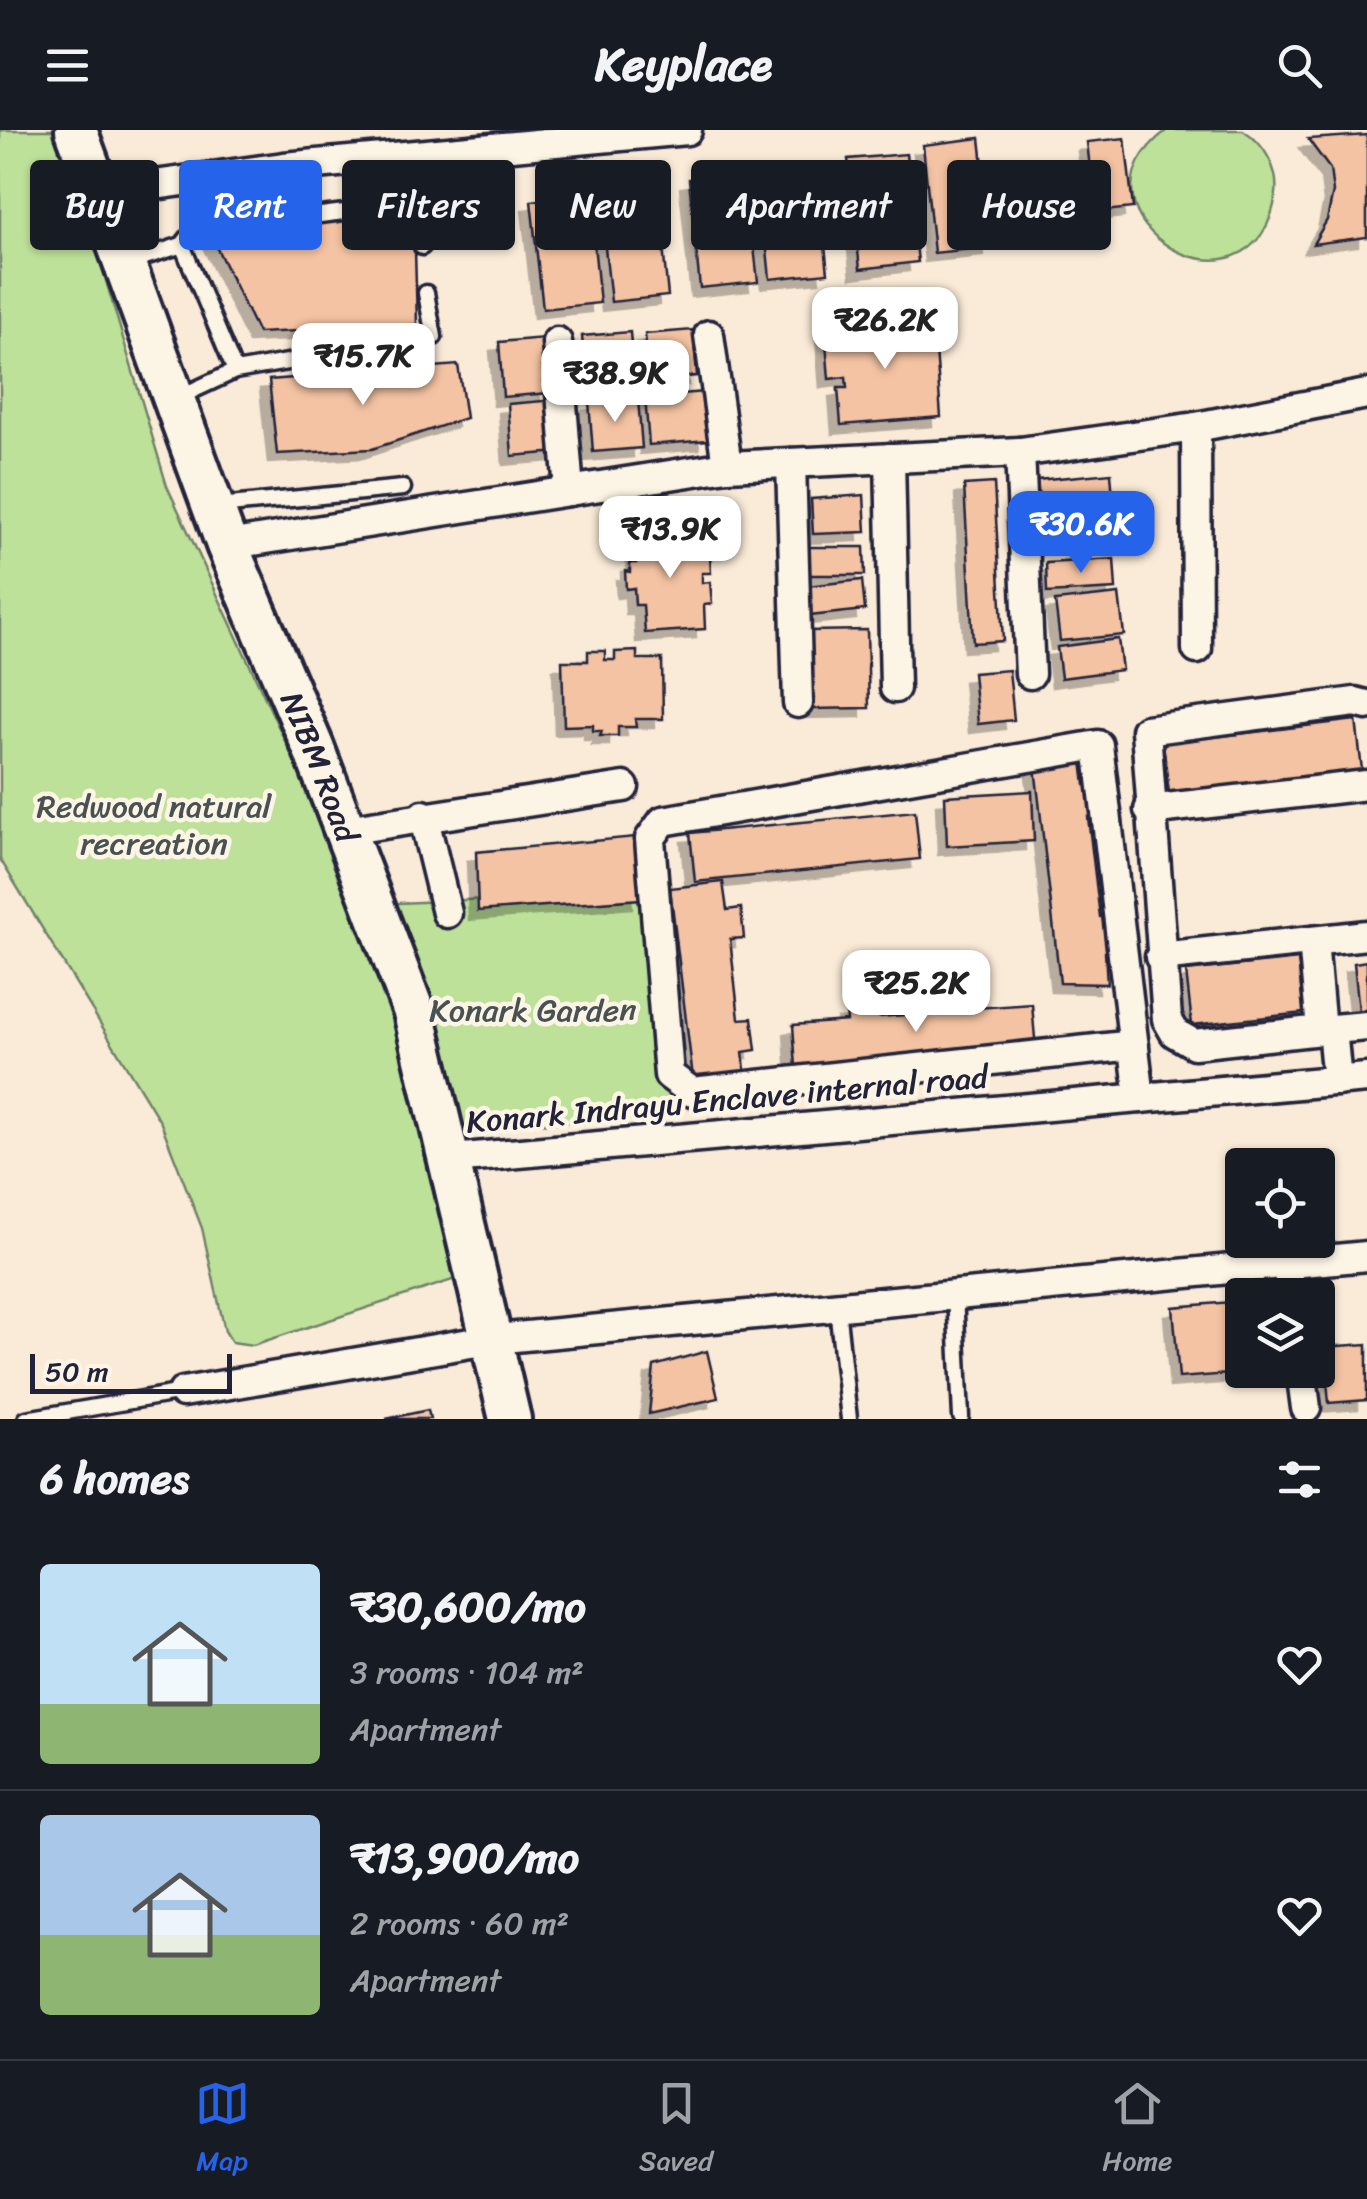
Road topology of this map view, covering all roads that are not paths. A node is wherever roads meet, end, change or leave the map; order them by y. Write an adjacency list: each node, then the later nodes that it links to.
1 (76, 130): 3 (main road, NIBM Road)
2 (686, 130): 4 (street)
3 (86, 160)
4 (159, 184)
5 (179, 246): 8 (lane)
6 (119, 250): 8 (main road, NIBM Road)
7 (184, 250): 12 (lane)
8 (124, 263): 14 (main road, NIBM Road)
9 (426, 293): 12 (lane)
10 (709, 335): 19 (street)
11 (557, 342): 21 (street)
12 (235, 371): 14 (lane)
13 (1367, 394): 15 (street)
14 (173, 399): 22 (main road, NIBM Road)
15 (1196, 428): 16 (street); 24 (street)
16 (1020, 452): 17 (street); 25 (street)
17 (890, 458): 18 (street); 26 (street)
18 (791, 463): 19 (street); 27 (street)
19 (727, 466): 21 (street)
20 (403, 488): 22 (lane)
21 (569, 491): 23 (street)
22 (213, 507): 23 (main road, NIBM Road)
23 (227, 545): 33 (main road, NIBM Road)
24 (1197, 649)
25 (1030, 674)
26 (895, 688)
27 (798, 704)
28 (1367, 705): 31 (street)
29 (1367, 786): 31 (street)
30 (624, 787): 32 (street)
31 (1149, 810): 37 (street)
32 (423, 815): 33 (street); 34 (street)
33 (345, 830): 44 (main road, NIBM Road)
34 (448, 913)
35 (1367, 935): 36 (street)
36 (1313, 941): 37 (street); 39 (street)
37 (1160, 957): 39 (street)
38 (1367, 1026): 39 (street)
39 (1326, 1030): 42 (street)
40 (1134, 1045): 40 (street); 43 (street)
41 (1367, 1078): 42 (street, Konark Indrayu Enclave internal road)
42 (1337, 1081): 43 (street, Konark Indrayu Enclave internal road)
43 (1140, 1098): 44 (street, Konark Indrayu Enclave internal road)
44 (452, 1159): 50 (main road, NIBM Road)
45 (1367, 1256): 46 (street)
46 (1287, 1264): 47 (street); 48 (street)
47 (1289, 1278)
48 (955, 1295): 49 (street); 54 (lane)
49 (837, 1306): 50 (street); 57 (lane)
50 (494, 1339): 52 (street); 56 (main road, NIBM Road)
51 (1303, 1388): 53 (street)
52 (183, 1392): 55 (lane)
53 (1306, 1408)
54 (961, 1417)
55 (26, 1419)
56 (510, 1419)
57 (849, 1419)

